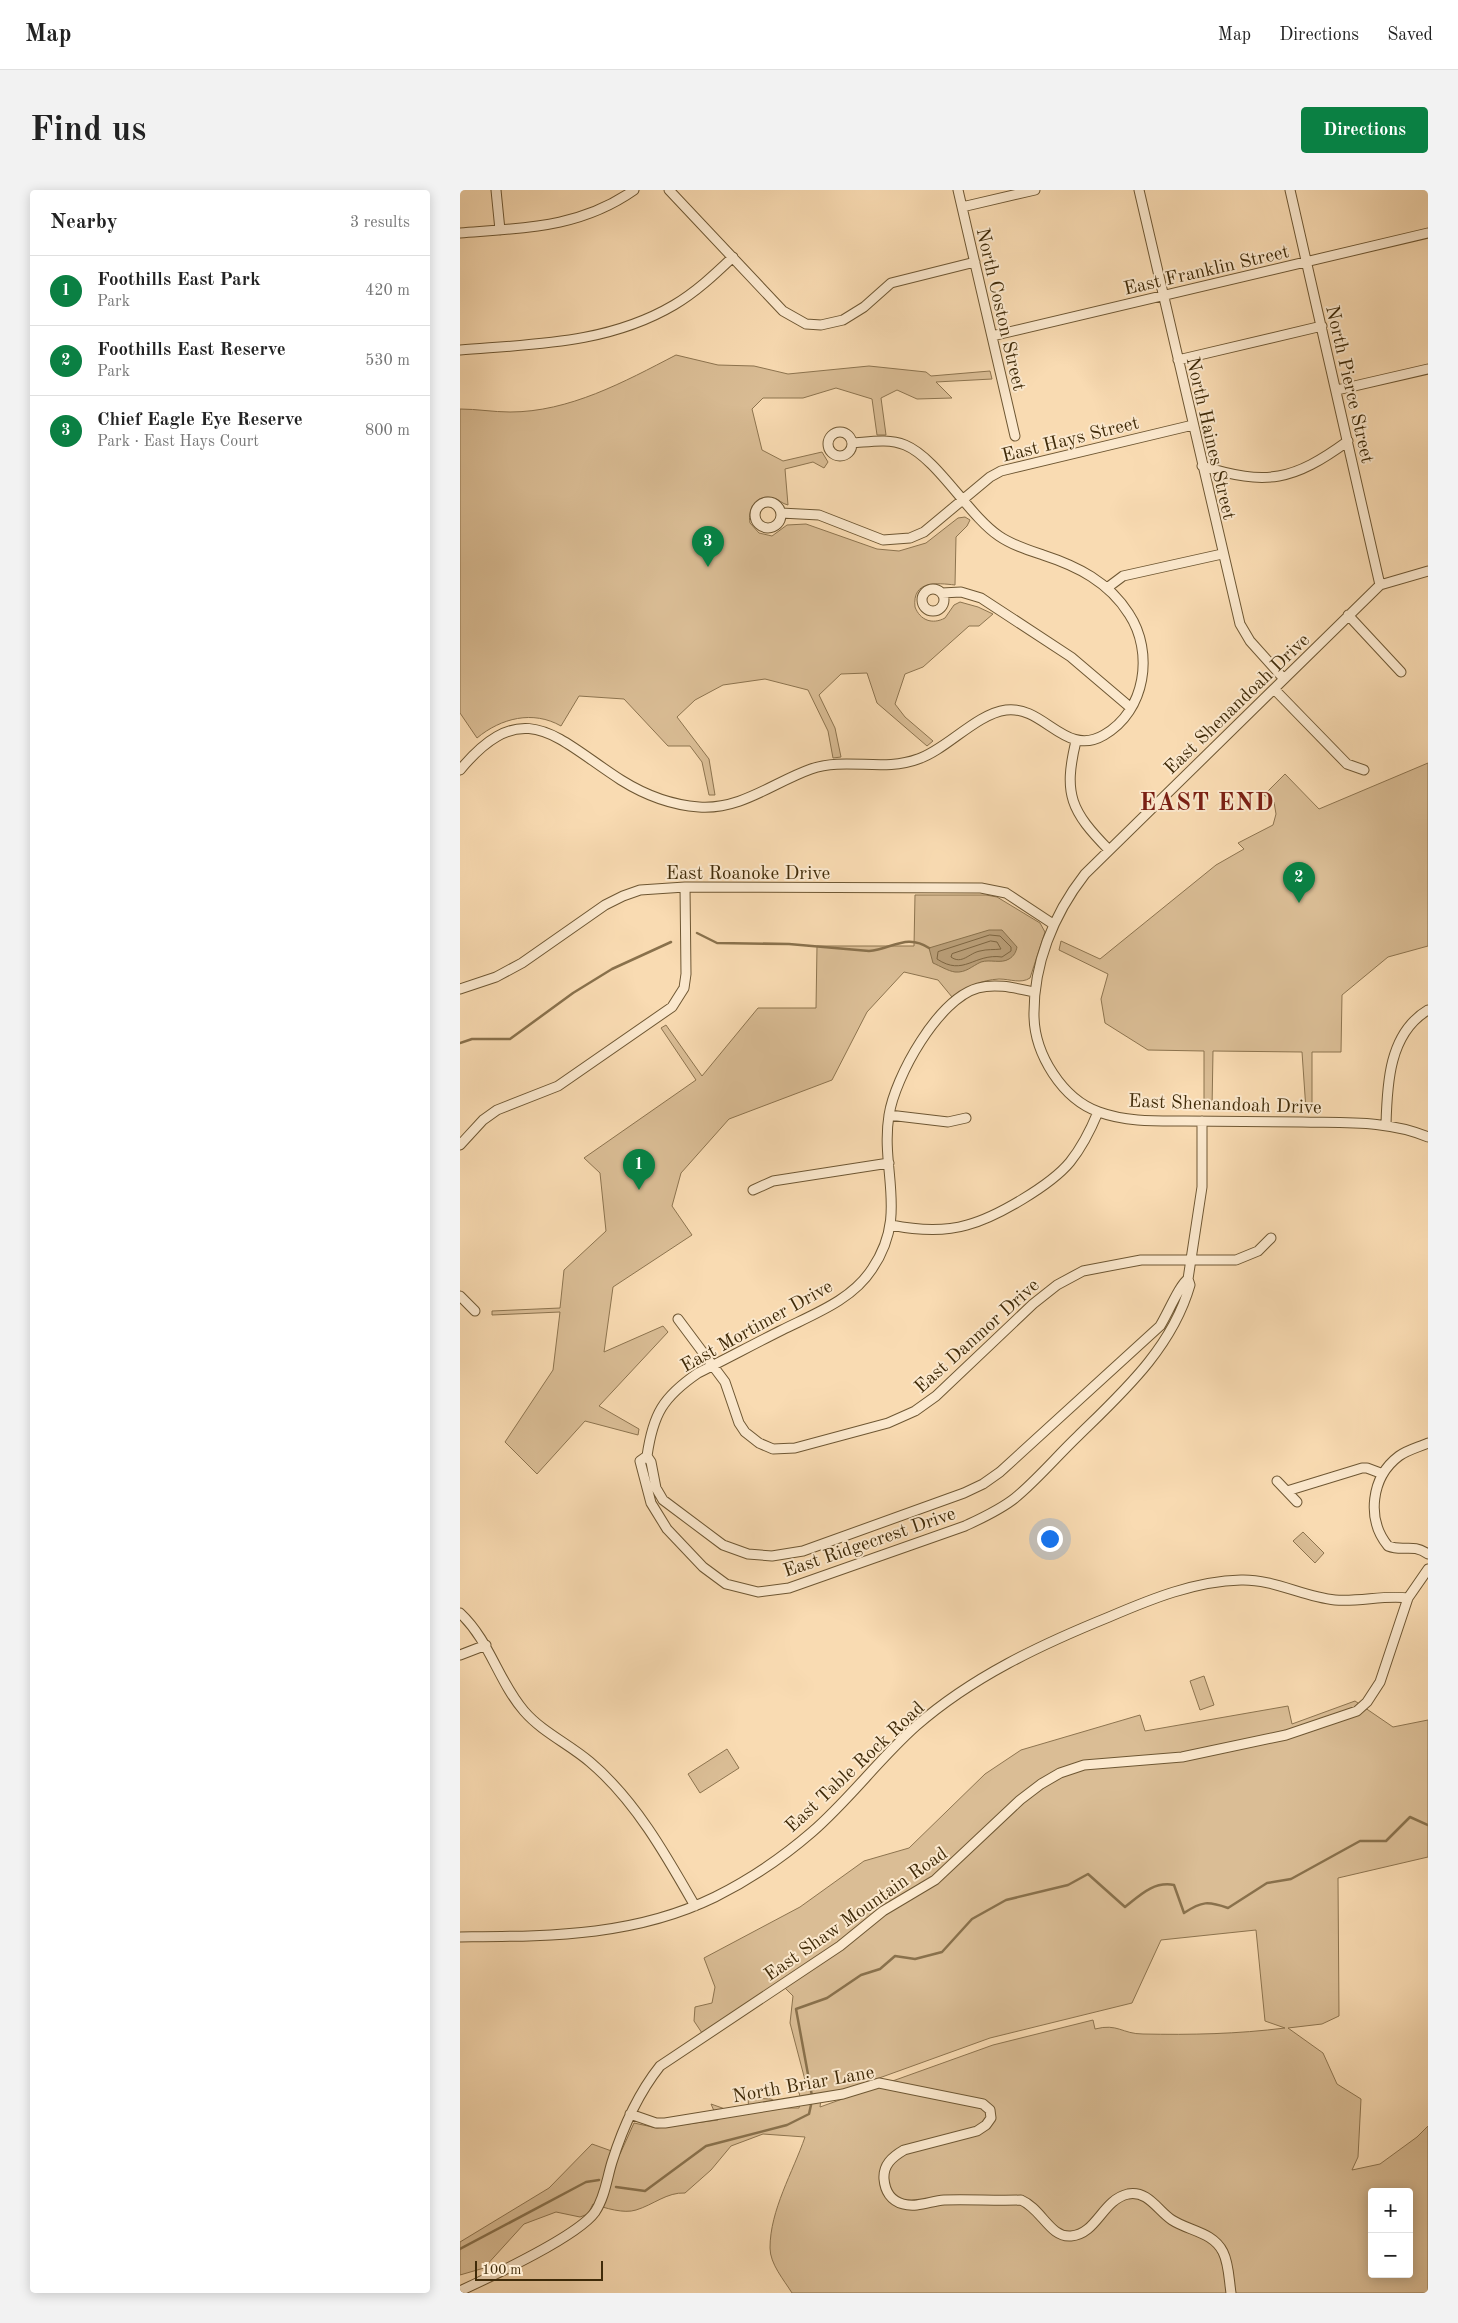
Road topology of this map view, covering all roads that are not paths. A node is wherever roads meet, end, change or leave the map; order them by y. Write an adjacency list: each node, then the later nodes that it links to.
1 (496, 190): 9 (street)
2 (634, 190): 9 (street)
3 (669, 190): 12 (street)
4 (958, 190): 8 (street, North Coston Street)
5 (1035, 190): 8 (street)
6 (1138, 190): 15 (street, North Haines Street)
7 (1290, 190): 14 (street, North Pierce Street)
8 (962, 208): 13 (street, North Coston Street)
9 (500, 230): 11 (street)
10 (1428, 233): 14 (street, East Franklin Street)
11 (460, 234)
12 (733, 258): 13 (street); 18 (street)
13 (975, 262): 17 (street, North Coston Street)
14 (1307, 262): 15 (street, East Franklin Street); 16 (street, North Pierce Street)
15 (1163, 296): 17 (street, East Franklin Street); 19 (street, North Haines Street)
16 (1322, 326): 19 (street); 21 (street, North Pierce Street)
17 (992, 336): 23 (street, North Coston Street)
18 (460, 350)
19 (1178, 360): 22 (street, North Haines Street)
20 (1428, 369): 21 (street)
21 (1336, 390): 24 (street, North Pierce Street)
22 (1192, 425): 26 (street, North Haines Street); 27 (street, East Hays Street)
23 (1015, 436)
24 (1348, 441): 26 (street); 31 (street, North Pierce Street)
25 (852, 443): 27 (street)
26 (1202, 466): 29 (street, North Haines Street)
27 (964, 500): 28 (street, East Hays Street); 32 (street)
28 (781, 513)
29 (1222, 554): 32 (street); 36 (street, North Haines Street)
30 (1428, 571): 31 (street, East Shenandoah Drive)
31 (1380, 585): 34 (street, East Shenandoah Drive)
32 (1106, 588): 38 (street)
33 (942, 593): 38 (street)
34 (1348, 615): 35 (street); 36 (street, East Shenandoah Drive)
35 (1401, 672)
36 (1284, 678): 37 (street, East Shenandoah Drive)
37 (1274, 689): 41 (street); 42 (street, East Shenandoah Drive)
38 (1131, 708): 39 (street)
39 (1076, 741): 40 (street); 42 (street)
40 (460, 770)
41 (1364, 770)
42 (1109, 850): 44 (street, East Shenandoah Drive)
43 (685, 887): 44 (street, East Roanoke Drive); 45 (street, East Roanoke Drive); 54 (street)
44 (1053, 924): 46 (street, East Shenandoah Drive)
45 (460, 989)
46 (1034, 992): 48 (street, East Shenandoah Drive); 49 (street, East Mortimer Drive)
47 (1428, 1010): 52 (street)
48 (1098, 1112): 51 (street, East Shenandoah Drive); 57 (street)
49 (889, 1115): 50 (street); 55 (street, East Mortimer Drive)
50 (966, 1118)
51 (1202, 1121): 52 (street, East Shenandoah Drive); 59 (street, East Ridgecrest Drive)
52 (1386, 1125): 53 (street, East Shenandoah Drive)
53 (1428, 1137)
54 (460, 1145)
55 (889, 1163): 56 (street); 57 (street, East Mortimer Drive)
56 (753, 1190)
57 (892, 1225): 64 (street, East Mortimer Drive)
58 (1271, 1238): 59 (street, East Danmor Drive)
59 (1191, 1260): 60 (street, East Ridgecrest Drive); 64 (street, East Danmor Drive)
60 (1188, 1279): 66 (street, East Ridgecrest Drive); 66 (street, East Ridgecrest Drive)
61 (460, 1296): 62 (street)
62 (475, 1311)
63 (678, 1319): 64 (street, East Danmor Drive)
64 (712, 1366): 66 (street, East Mortimer Drive)
65 (1428, 1443): 67 (street)
66 (647, 1456)
67 (1383, 1474): 69 (street); 71 (street)
68 (1277, 1481): 69 (street)
69 (1287, 1491): 70 (street)
70 (1297, 1502)
71 (1428, 1554)
72 (1428, 1569): 73 (street, East Shaw Mountain Road)
73 (1408, 1598): 77 (street, East Table Rock Road); 79 (street, East Shaw Mountain Road)
74 (460, 1613): 75 (street)
75 (486, 1644): 76 (street); 77 (street)
76 (460, 1655)
77 (694, 1906): 78 (street, East Table Rock Road)
78 (460, 1937)
79 (630, 2114): 80 (street, East Shaw Mountain Road); 81 (street, North Briar Lane)
80 (460, 2291)
81 (1231, 2293)

